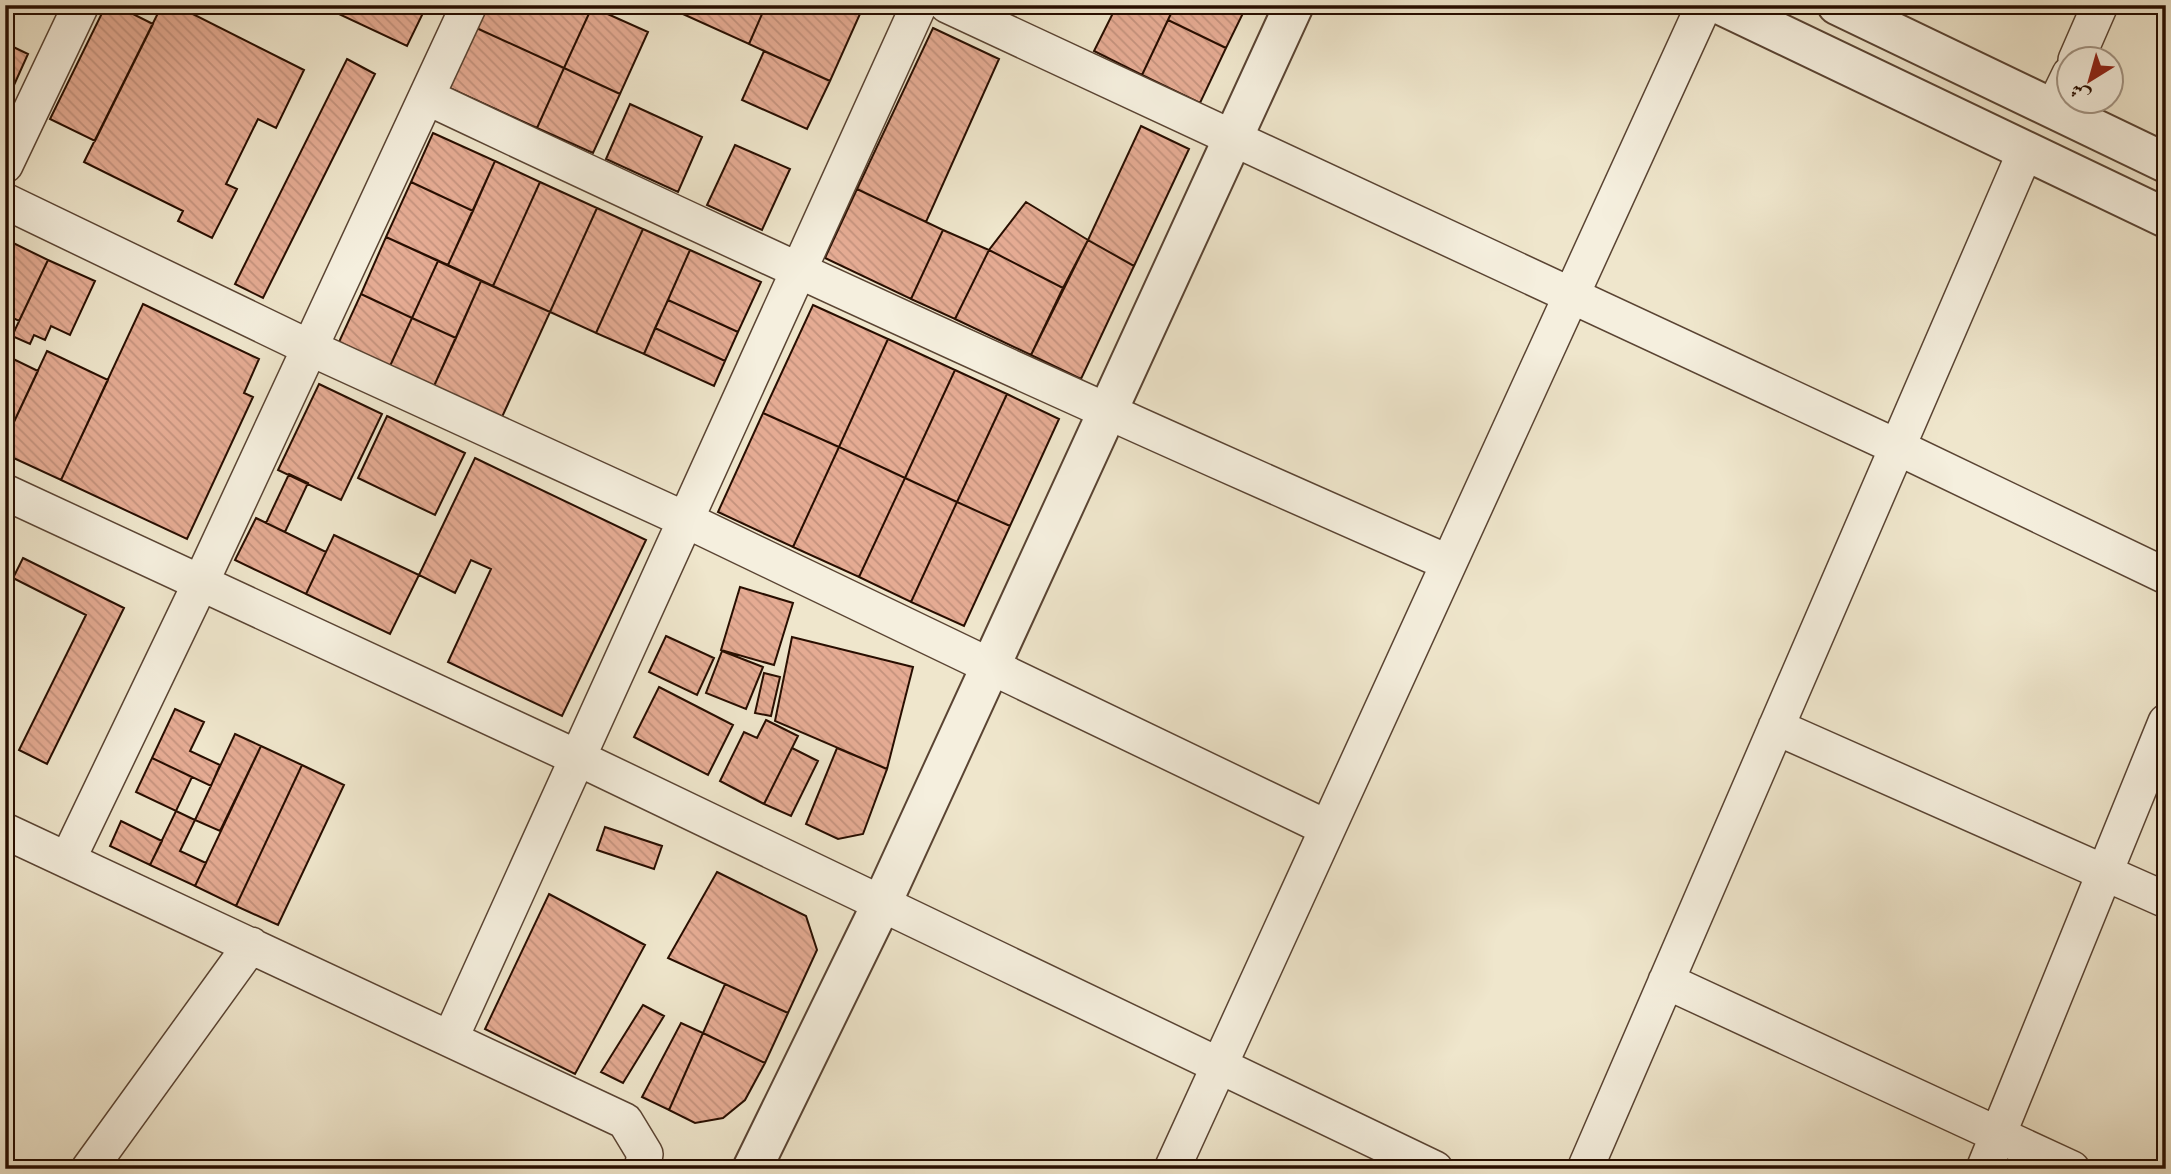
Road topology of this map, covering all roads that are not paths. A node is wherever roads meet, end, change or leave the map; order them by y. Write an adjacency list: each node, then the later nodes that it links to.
1 (80, 5): 17 (street)
2 (469, 5): 11 (street)
3 (919, 5): 20 (street)
4 (947, 5): 14 (street)
5 (1294, 5): 14 (street)
6 (1704, 5): 21 (street)
7 (1721, 5): 15 (street)
8 (1837, 5): 13 (street)
9 (2100, 5): 10 (street)
10 (2082, 46)
11 (427, 97): 20 (street); 22 (street)
12 (2056, 103): 13 (street)
13 (2053, 109): 16 (street)
14 (1232, 137): 21 (street); 23 (street)
15 (2026, 150): 19 (street); 24 (street)
16 (2166, 163)
17 (5, 165)
18 (5, 201): 22 (street)
19 (2166, 218)
20 (797, 272): 23 (street); 26 (street)
21 (1571, 296): 24 (street); 27 (street)
22 (308, 347): 26 (street); 29 (street)
23 (1107, 413): 27 (street); 30 (street)
24 (1897, 447): 28 (street); 32 (street)
25 (5, 492): 29 (street)
26 (686, 520): 30 (street); 33 (street)
27 (1449, 563): 34 (street)
28 (2166, 576)
29 (201, 582): 33 (street); 36 (street)
30 (989, 666): 34 (street); 39 (street)
31 (2166, 722): 37 (street)
32 (1776, 727): 37 (street); 41 (street)
33 (578, 758): 39 (street); 42 (street)
34 (1328, 828): 43 (street)
35 (7, 835): 36 (street)
36 (68, 859): 40 (street)
37 (2104, 874): 38 (street); 44 (street)
38 (2166, 900)
39 (881, 905): 43 (street); 47 (street)
40 (251, 946): 42 (street); 45 (street)
41 (1666, 981): 44 (street); 50 (street)
42 (451, 1037): 46 (street)
43 (1218, 1068): 48 (street); 49 (street)
44 (1998, 1136): 51 (street); 52 (street)
45 (89, 1169)
46 (642, 1169)
47 (752, 1169)
48 (1172, 1169)
49 (1435, 1169)
50 (1585, 1169)
51 (1984, 1169)
52 (2072, 1169)

